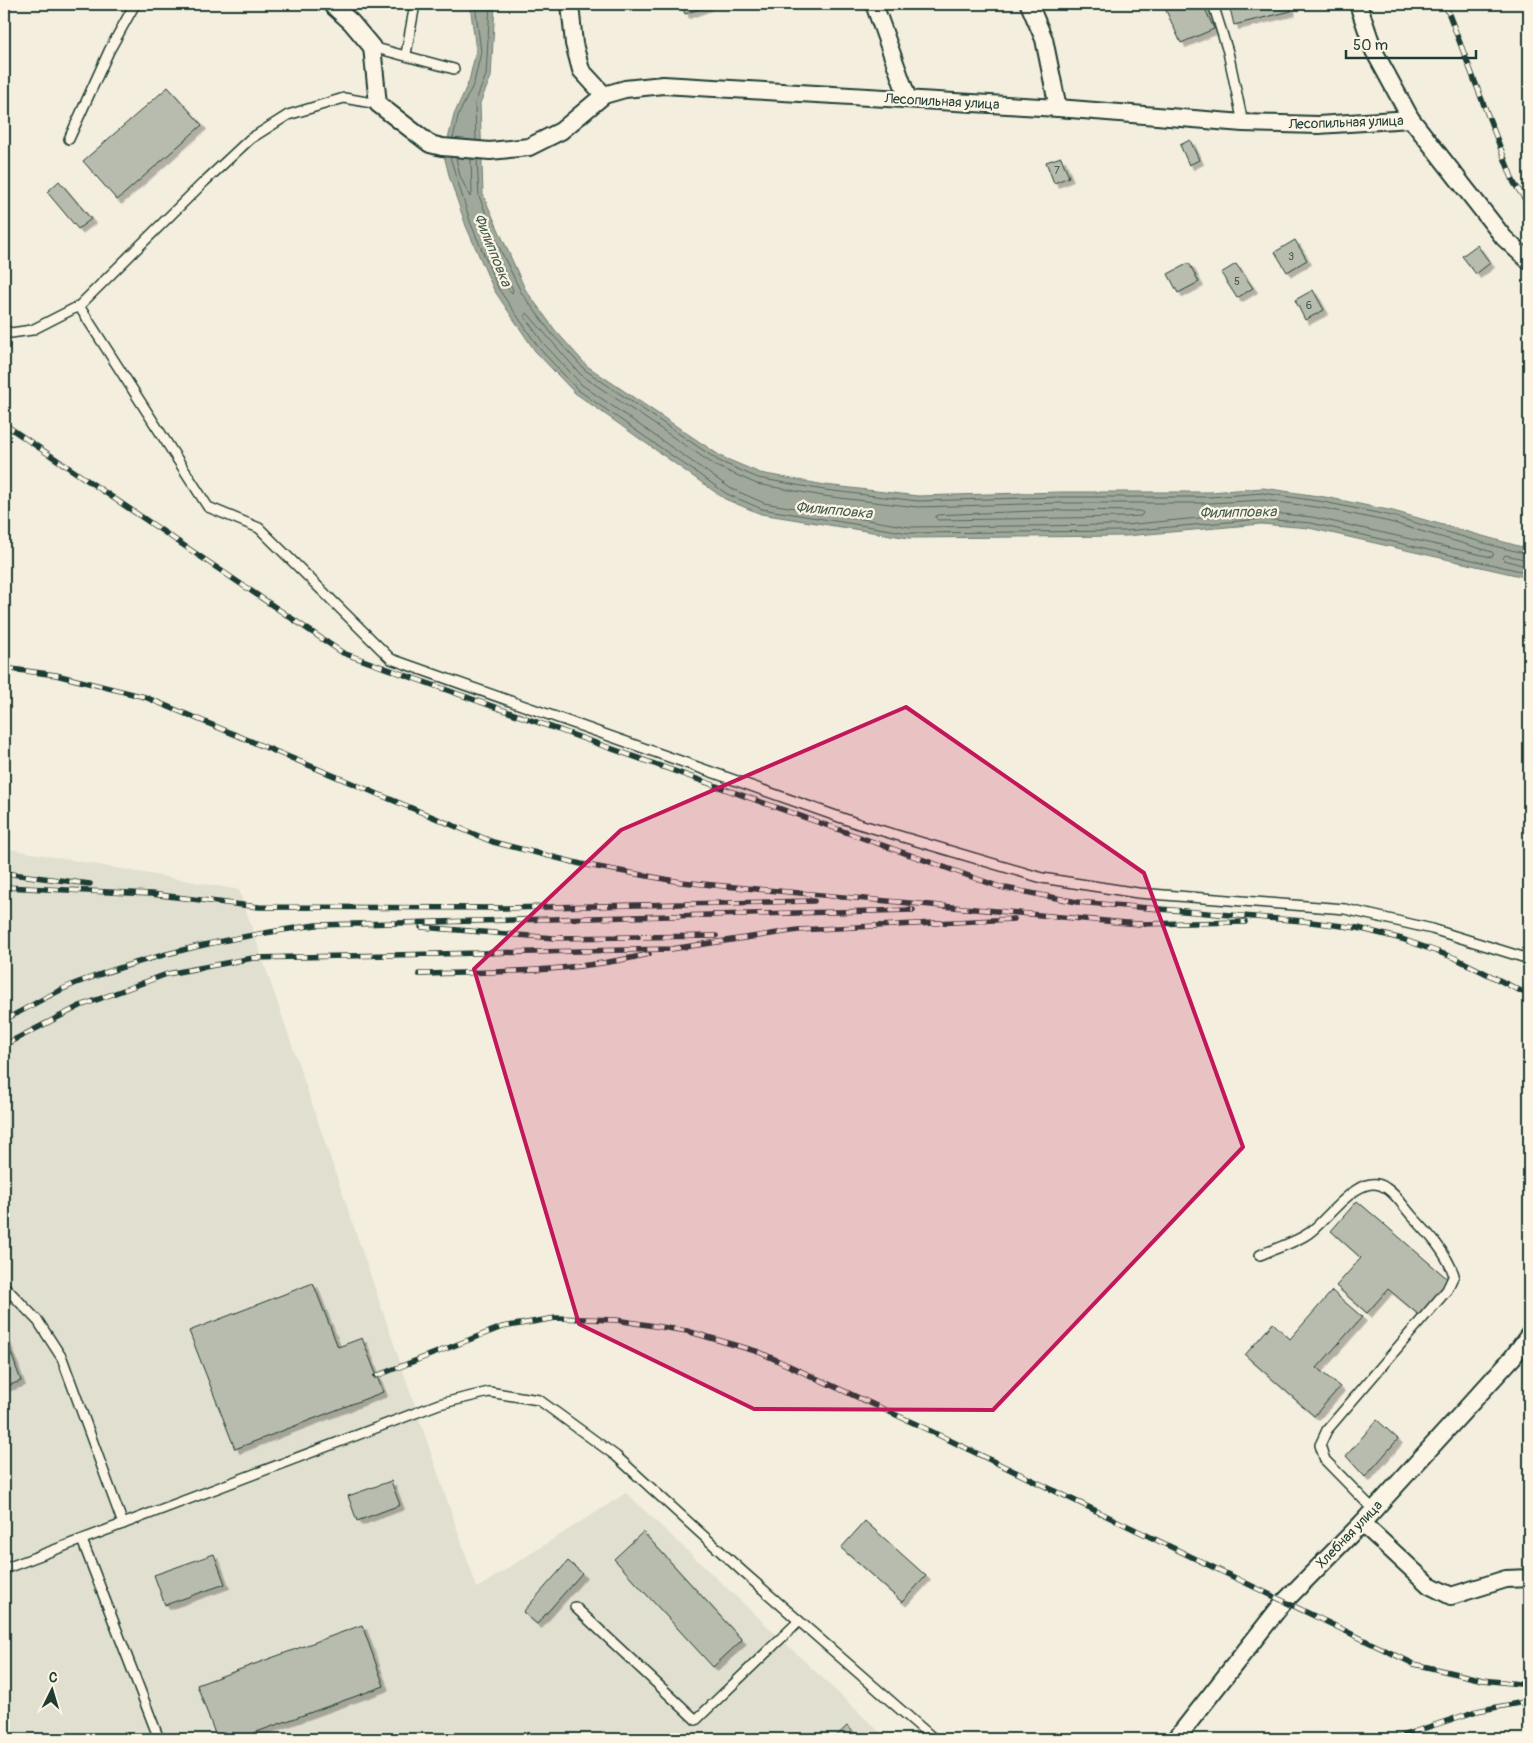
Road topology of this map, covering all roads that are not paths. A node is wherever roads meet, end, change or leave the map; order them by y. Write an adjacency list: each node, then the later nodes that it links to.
1 (136, 4): 18 (lane)
2 (331, 4): 9 (street)
3 (415, 4): 10 (lane)
4 (570, 4): 12 (street)
5 (874, 4): 13 (street)
6 (1029, 4): 15 (street)
7 (1213, 4): 17 (lane)
8 (1358, 4): 16 (street)
9 (372, 47): 10 (lane); 14 (street)
10 (406, 54): 11 (lane)
11 (454, 69)
12 (604, 95): 13 (street, Лесопильная улица); 14 (street, Лесопильная улица)
13 (908, 100): 15 (street, Лесопильная улица)
14 (378, 104): 20 (lane)
15 (1058, 108): 17 (street, Лесопильная улица)
16 (1411, 119): 17 (street, Лесопильная улица); 19 (street)
17 (1243, 123)
18 (69, 139)
19 (1529, 261)
20 (79, 306): 21 (lane); 22 (lane)
21 (4, 330)
22 (1529, 959)
23 (1260, 1256): 26 (lane)
24 (4, 1286): 28 (lane)
25 (1529, 1335): 26 (street, Хлебная улица)
26 (1374, 1510): 27 (street, Хлебная улица)
27 (1362, 1523): 31 (street); 36 (street, Хлебная улица)
28 (123, 1524): 29 (lane); 33 (lane)
29 (82, 1540): 30 (lane); 34 (lane)
30 (4, 1569)
31 (1529, 1578)
32 (575, 1607): 33 (lane)
33 (799, 1621): 35 (lane)
34 (159, 1739)
35 (934, 1739)
36 (1176, 1739)

